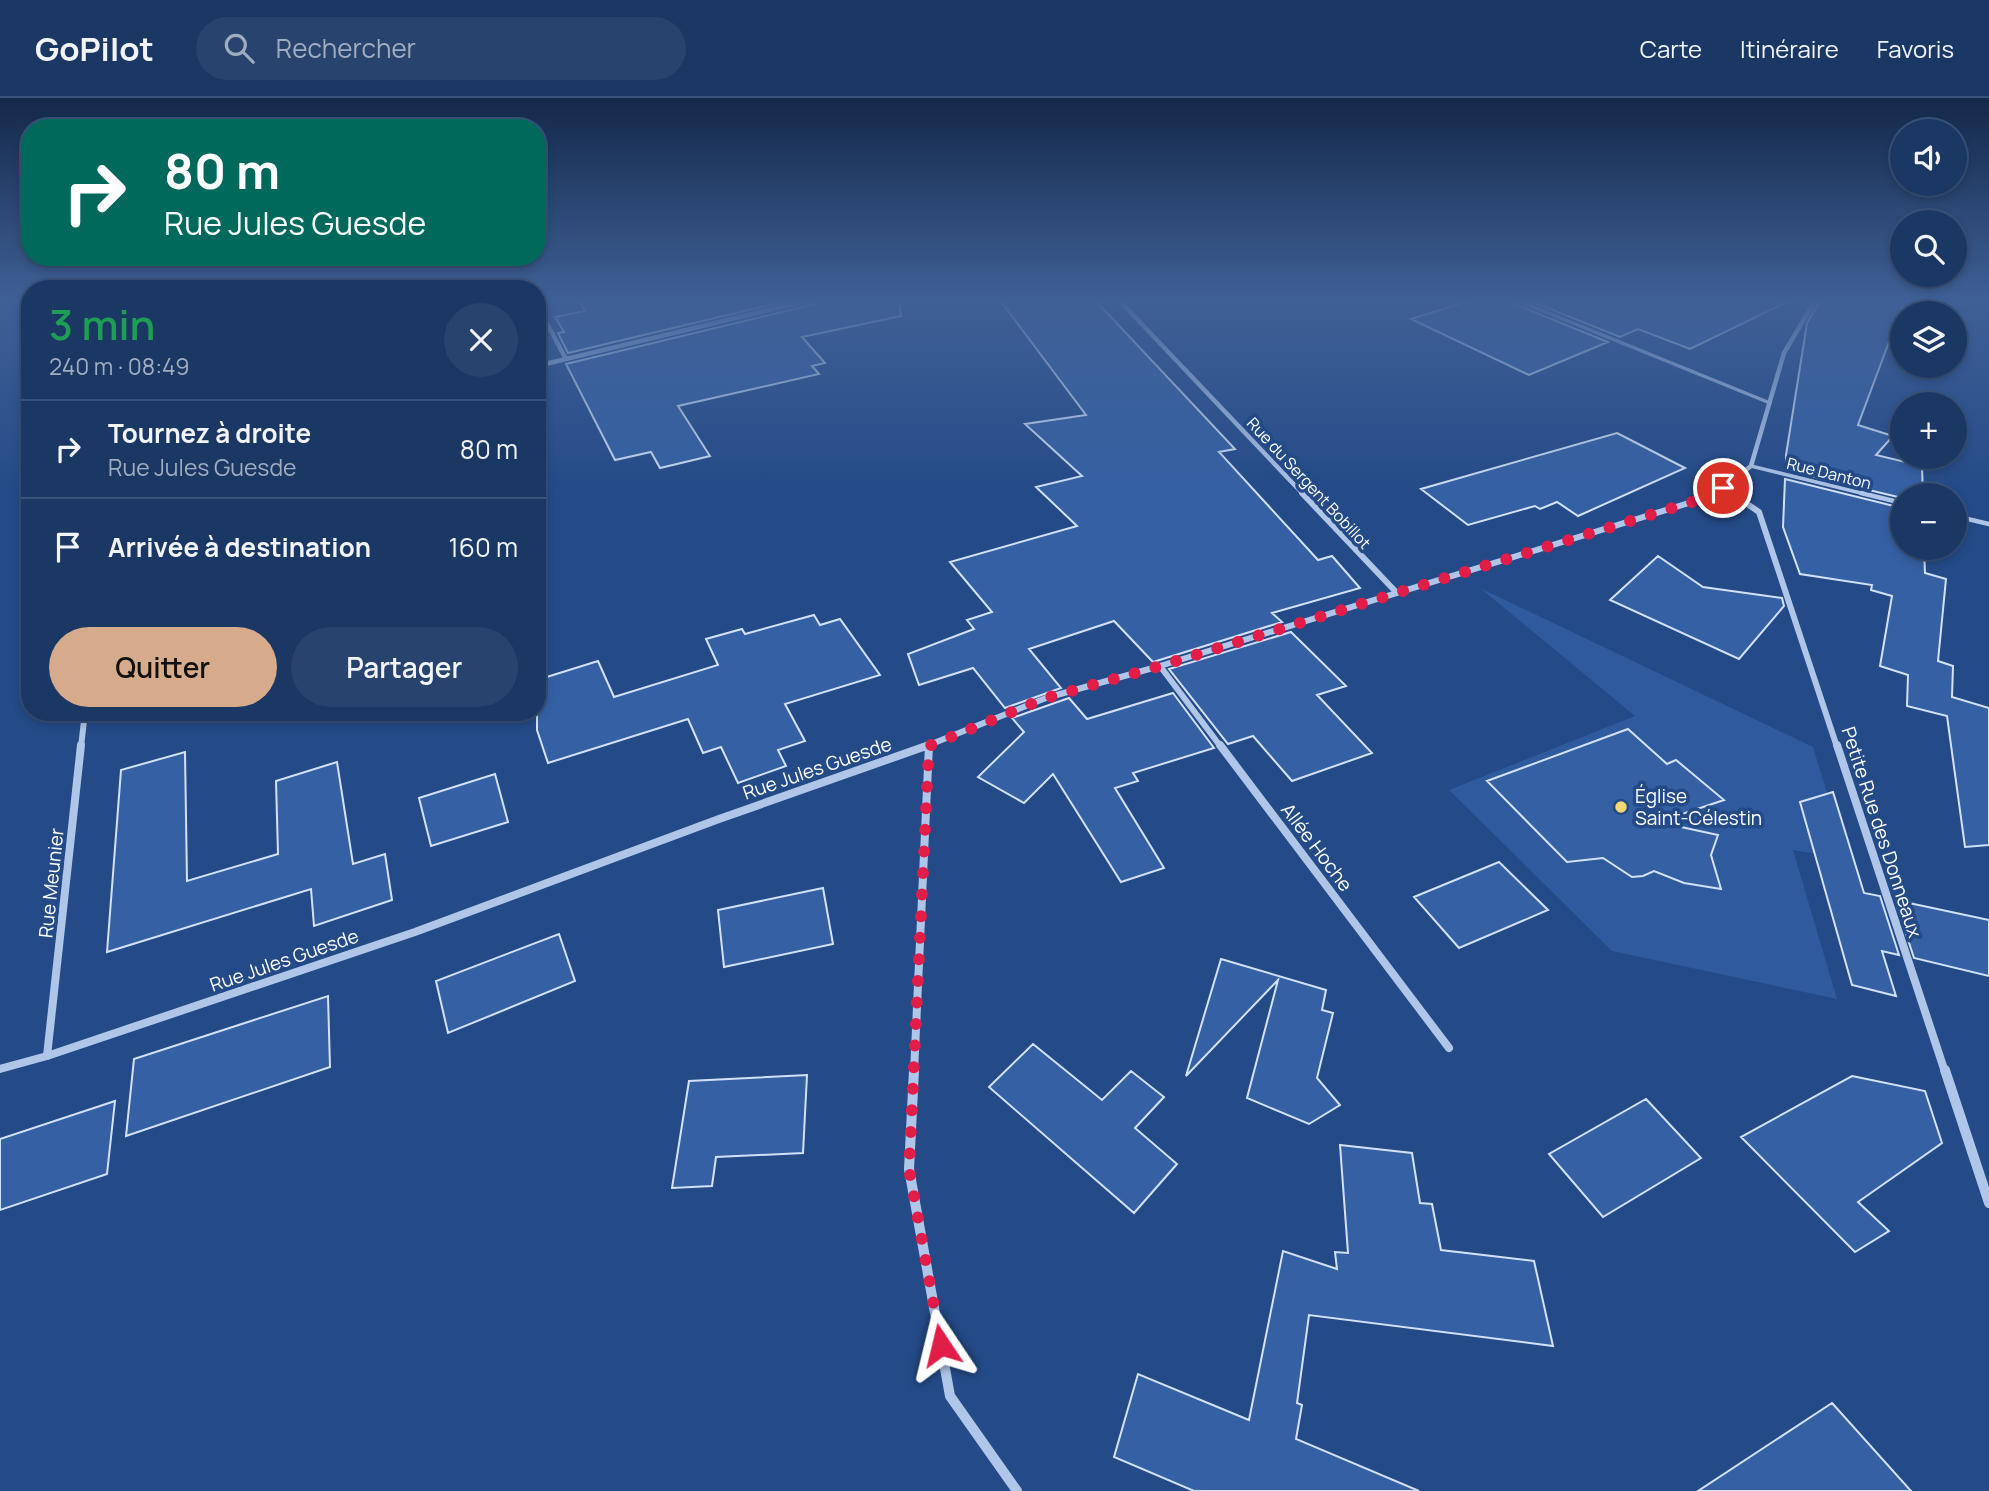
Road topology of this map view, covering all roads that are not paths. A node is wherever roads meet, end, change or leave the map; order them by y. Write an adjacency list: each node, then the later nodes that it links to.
1 (1180, 364): 10 (street, Rue du Sergent Bobillot)
2 (1674, 364): 4 (lane)
3 (1781, 364): 4 (street)
4 (1770, 403): 5 (street)
5 (1751, 466): 6 (street, Rue Jules Guesde); 7 (lane, Rue Danton)
6 (1723, 488): 10 (street, Rue Jules Guesde); 17 (street, Petite Rue des Donneaux)
7 (1890, 500)
8 (1967, 519): 9 (lane)
9 (1989, 524)
10 (1396, 592): 11 (street, Rue Jules Guesde)
11 (1160, 666): 13 (street, Rue Jules Guesde); 14 (street, Allée Hoche)
12 (84, 721): 15 (street, Rue Meunier)
13 (929, 746): 15 (street, Rue Jules Guesde); 18 (street)
14 (1449, 1048)
15 (47, 1056): 16 (street, Rue Jules Guesde)
16 (0, 1069)
17 (1989, 1203)
18 (1017, 1491)

